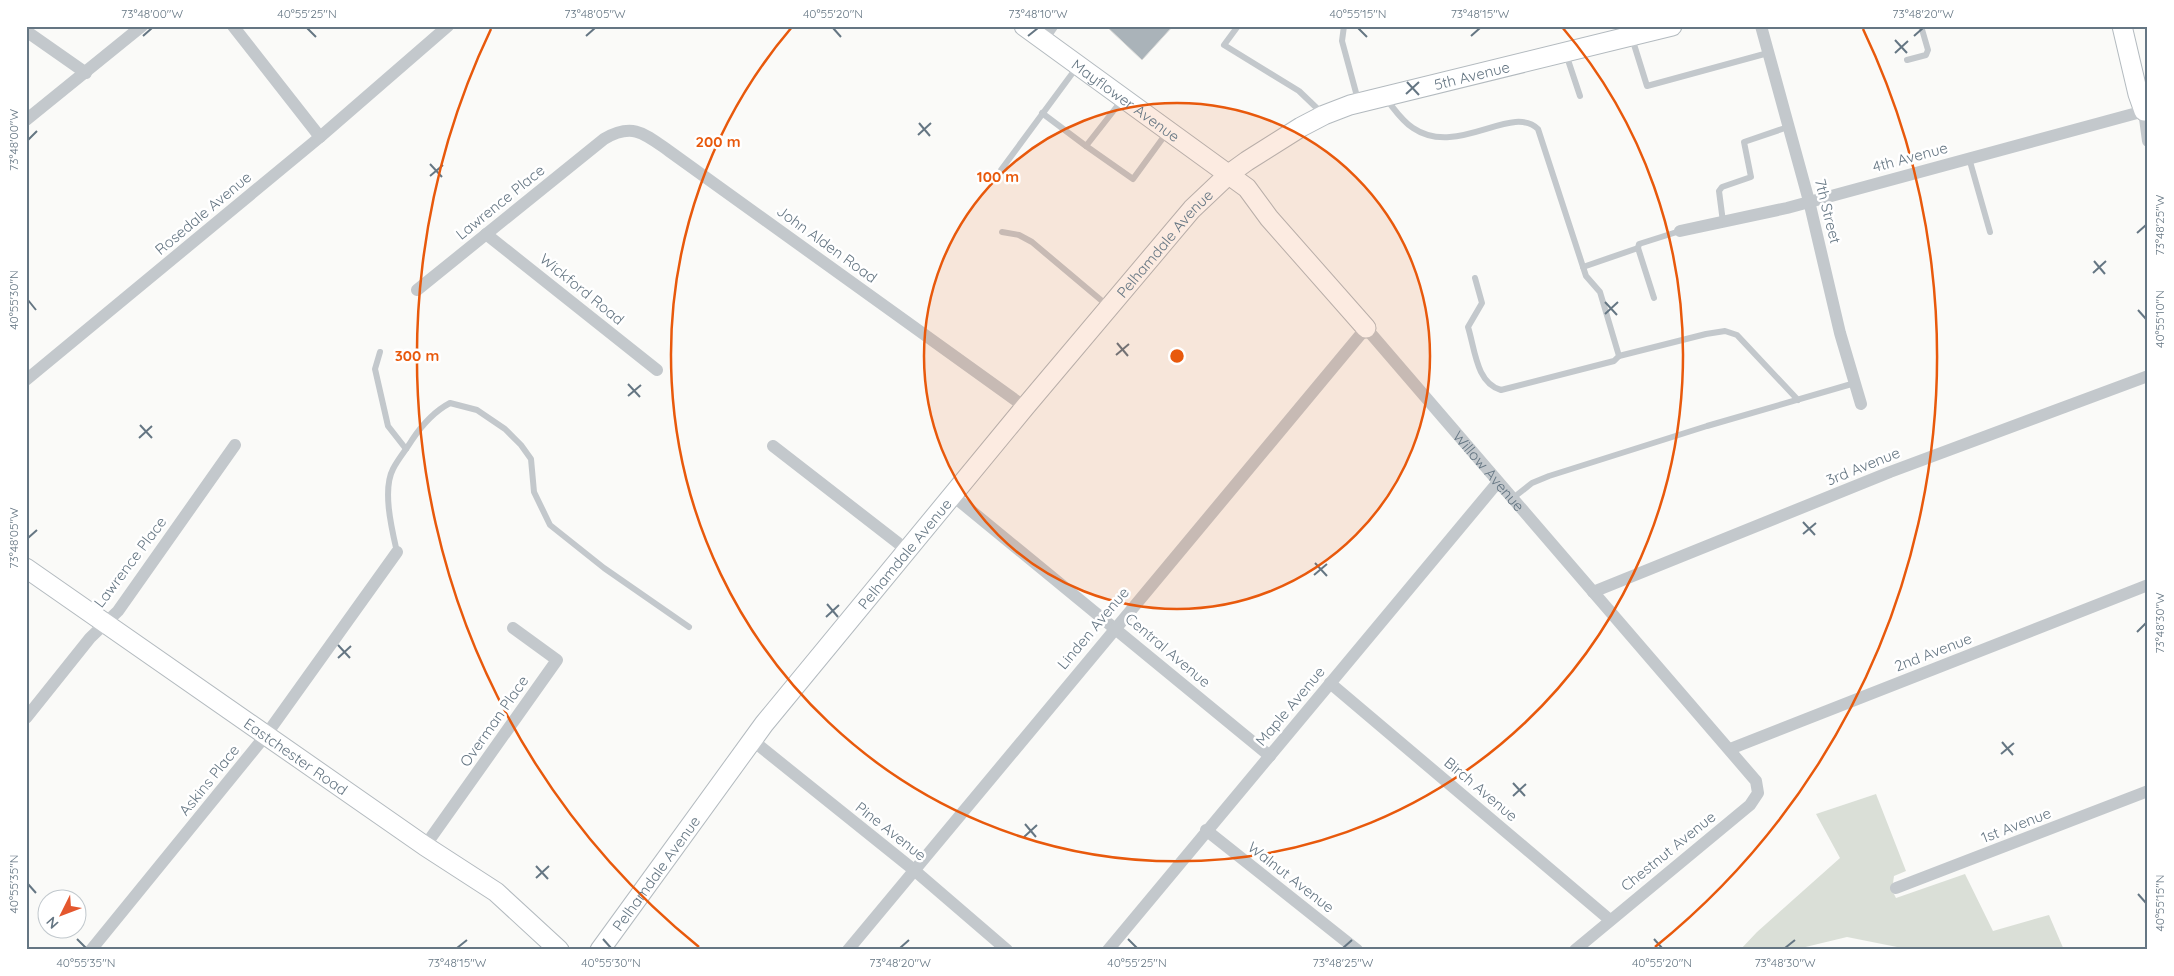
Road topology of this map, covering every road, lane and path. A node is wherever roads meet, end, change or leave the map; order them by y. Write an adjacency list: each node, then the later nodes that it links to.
1 (142, 26): 18 (street)
2 (233, 26): 29 (street)
3 (448, 26): 29 (street, Rosedale Avenue)
4 (1024, 26): 12 (street, Mayflower Avenue)
5 (1238, 26): 25 (lane)
6 (1344, 26): 22 (lane)
7 (1672, 26): 13 (street, 5th Avenue)
8 (1761, 26): 15 (street, 7th Street)
9 (1921, 26): 16 (lane)
10 (2122, 26): 23 (street)
11 (26, 31): 18 (street)
12 (1048, 33): 17 (street, Mayflower Avenue)
13 (1621, 37): 14 (street, 5th Avenue); 15 (lane)
14 (1566, 53): 19 (lane); 20 (street, 5th Avenue)
15 (1768, 54): 27 (street, 7th Street)
16 (1907, 60)
17 (1078, 66): 21 (street, Mayflower Avenue); 24 (lane)
18 (86, 73): 26 (street)
19 (1580, 96)
20 (1385, 97): 22 (street, 5th Avenue); 43 (lane)
21 (1124, 98): 28 (street, Mayflower Avenue); 32 (lane)
22 (1359, 103): 25 (street, 5th Avenue)
23 (2146, 111): 31 (street); 33 (street, 4th Avenue)
24 (1042, 113): 32 (lane); 34 (lane)
25 (1324, 115): 35 (street, 5th Avenue)
26 (26, 120)
27 (1788, 127): 36 (street, 7th Street); 37 (lane)
28 (1168, 131): 32 (lane); 35 (street, Mayflower Avenue)
29 (320, 137): 53 (street, Rosedale Avenue)
30 (604, 139): 41 (street, Lawrence Place); 57 (street, John Alden Road)
31 (2148, 141)
32 (1086, 146)
33 (1969, 158): 36 (street, 4th Avenue); 40 (lane)
34 (1001, 170)
35 (1229, 174): 47 (street, Pelhamdale Avenue); 48 (street, Willow Avenue)
36 (1810, 201): 37 (street, 4th Avenue); 54 (street, 7th Street)
37 (1723, 222): 38 (street, 4th Avenue)
38 (1680, 231): 42 (lane)
39 (1002, 232): 47 (lane)
40 (1990, 232)
41 (486, 234): 45 (street, Lawrence Place); 51 (street, Wickford Road)
42 (1638, 248): 43 (lane); 46 (lane)
43 (1584, 267): 50 (lane)
44 (1475, 278): 50 (lane)
45 (417, 290)
46 (1654, 298)
47 (1109, 307): 57 (street, Pelhamdale Avenue)
48 (1366, 328): 61 (street, Willow Avenue); 71 (street, Linden Avenue)
49 (380, 352): 60 (lane)
50 (1618, 356): 55 (lane)
51 (657, 370)
52 (2148, 376): 68 (street, 3rd Avenue)
53 (26, 380)
54 (1855, 383): 55 (lane); 56 (street, 7th Street)
55 (1798, 400): 63 (lane)
56 (1861, 404)
57 (1025, 407): 62 (street, Pelhamdale Avenue)
58 (235, 445): 69 (street, Lawrence Place)
59 (773, 446): 64 (street)
60 (406, 449): 65 (lane); 70 (lane)
61 (1498, 482): 63 (street, Willow Avenue); 73 (street, Maple Avenue)
62 (952, 495): 64 (street, Pelhamdale Avenue); 71 (street, Central Avenue)
63 (1512, 498): 68 (street, Willow Avenue)
64 (908, 550): 76 (street, Pelhamdale Avenue)
65 (397, 552): 75 (street, Askins Place)
66 (26, 568): 69 (street, Eastchester Road)
67 (2148, 585): 77 (street, 2nd Avenue)
68 (1593, 592): 77 (street, Willow Avenue)
69 (104, 624): 74 (street, Lawrence Place); 75 (street, Eastchester Road)
70 (689, 627)
71 (1115, 627): 78 (street, Central Avenue); 83 (street, Linden Avenue)
72 (513, 628): 82 (street, Overman Place)
73 (1330, 683): 78 (street, Maple Avenue); 85 (street, Birch Avenue)
74 (26, 718)
75 (266, 736): 82 (street, Eastchester Road); 86 (street, Askins Place)
76 (752, 740): 83 (street, Pine Avenue); 88 (street, Pelhamdale Avenue)
77 (1730, 750): 79 (street, Willow Avenue)
78 (1270, 756): 81 (street, Maple Avenue)
79 (1748, 770): 85 (street, Chestnut Avenue)
80 (2148, 791): 84 (street, 1st Avenue)
81 (1206, 830): 91 (street, Maple Avenue); 92 (street, Walnut Avenue)
82 (425, 846): 87 (street, Eastchester Road)
83 (914, 870): 89 (street, Linden Avenue); 90 (street, Pine Avenue)
84 (1896, 888)
85 (1610, 920): 93 (street, Chestnut Avenue)
86 (91, 950)
87 (558, 950)
88 (600, 950)
89 (848, 950)
90 (1007, 950)
91 (1108, 950)
92 (1357, 950)
93 (1575, 950)

